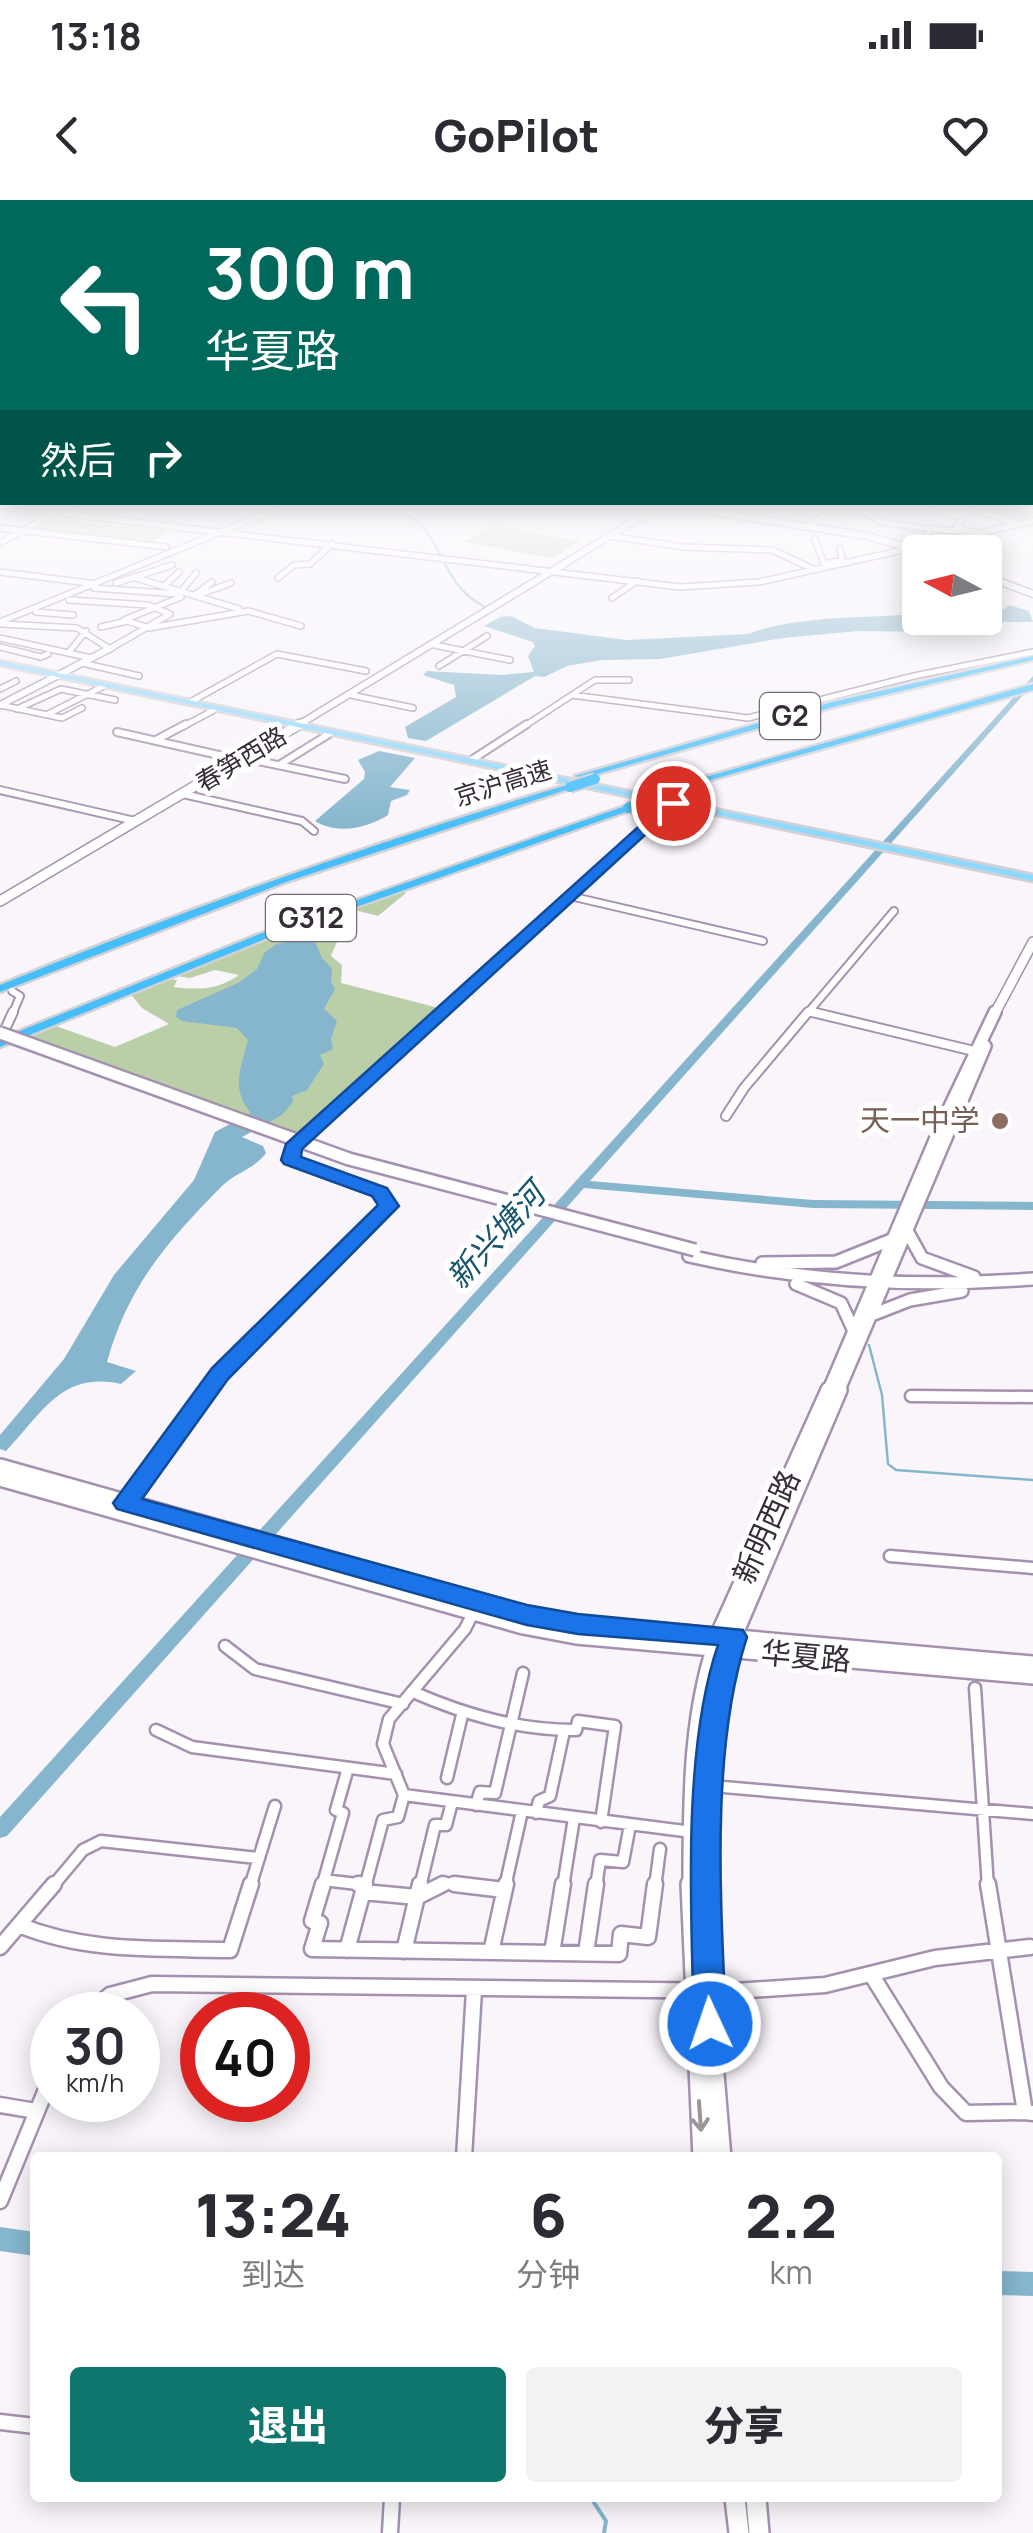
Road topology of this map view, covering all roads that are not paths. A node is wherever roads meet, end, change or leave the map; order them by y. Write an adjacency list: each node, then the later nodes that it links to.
1 (27, 615): 13 (street)
2 (53, 615): 17 (street)
3 (71, 615): 20 (street)
4 (133, 615): 12 (street)
5 (169, 615): 18 (street)
6 (172, 615): 11 (street)
7 (222, 615): 11 (street)
8 (263, 615): 16 (street)
9 (477, 615): 24 (main road, 春笋西路)
10 (477, 615): 33 (main road, 春笋西路)
11 (185, 620): 18 (street)
12 (127, 621): 15 (street); 18 (street)
13 (0, 624): 14 (street)
14 (18, 626): 17 (street); 22 (street)
15 (101, 626)
16 (301, 626)
17 (41, 627): 20 (street); 23 (street)
18 (149, 628): 25 (street)
19 (86, 631): 20 (street); 25 (street); 29 (street)
20 (66, 632): 27 (street)
21 (487, 636): 28 (street)
22 (2, 642): 23 (street); 26 (street)
23 (24, 643): 26 (street); 27 (street)
24 (434, 645): 28 (street); 33 (main road, 春笋西路)
25 (112, 648): 30 (main road)
26 (11, 650): 27 (street)
27 (50, 651): 29 (street)
28 (462, 651): 34 (street); 37 (street)
29 (70, 653): 30 (street); 32 (street)
30 (91, 658): 36 (main road)
31 (1033, 658): 38 (highway, 京沪高速 / G2); 49 (street)
32 (59, 659)
33 (405, 659): 48 (main road, 春笋西路); 58 (main road, 春笋西路)
34 (510, 660)
35 (0, 661): 40 (main road)
36 (82, 663): 40 (main road); 41 (street)
37 (439, 666)
38 (1006, 667): 79 (highway, 京沪高速 / G2, bridge); 80 (highway, 京沪高速 / G2, bridge)
39 (366, 671): 51 (street)
40 (59, 675): 44 (main road); 51 (main road); 52 (main road)
41 (139, 676)
42 (629, 680): 49 (street)
43 (16, 681): 45 (street)
44 (104, 686): 47 (street); 56 (main road)
45 (0, 689)
46 (1033, 689): 82 (highway, G312, bridge)
47 (86, 694): 50 (street); 55 (street); 57 (street)
48 (350, 695): 54 (street); 58 (main road, 春笋西路)
49 (572, 695): 64 (street)
50 (115, 700)
51 (192, 701): 58 (main road)
52 (0, 704): 55 (street)
53 (82, 708): 57 (street)
54 (413, 708)
55 (17, 709): 57 (street)
56 (214, 710): 58 (main road); 61 (street)
57 (46, 715)
58 (294, 724): 60 (main road); 62 (main road, 春笋西路); 63 (main road, 春笋西路); 64 (main road)
59 (117, 732): 61 (street)
60 (329, 734): 65 (street); 69 (main road)
61 (156, 740): 62 (street)
62 (232, 758): 70 (main road, 春笋西路)
63 (244, 758): 65 (street); 68 (main road, 春笋西路)
64 (473, 759): 72 (main road)
65 (279, 765): 66 (street)
66 (344, 779)
67 (0, 790): 70 (street)
68 (183, 794): 70 (main road, 春笋西路); 71 (street)
69 (673, 803): 72 (main road); 73 (street)
70 (132, 820): 74 (main road, 春笋西路)
71 (314, 830)
72 (1033, 876)
73 (570, 896): 76 (street); 99 (street)
74 (0, 899)
75 (894, 910): 81 (street)
76 (763, 941)
77 (1033, 942): 83 (main road, 新明西路)
78 (1033, 956): 85 (main road, 新明西路)
79 (0, 980)
80 (6, 990): 82 (street)
81 (811, 1012): 83 (street); 84 (street)
82 (1, 1037): 88 (main road, bridge)
83 (974, 1051): 85 (main road, 新明西路)
84 (726, 1116)
85 (914, 1196): 86 (main road, 新明西路)
86 (905, 1223): 87 (main road, 新明西路); 90 (main road); 91 (main road, 新明西路)
87 (892, 1240): 88 (main road); 91 (main road, 新明西路)
88 (766, 1268): 91 (main road); 94 (main road)
89 (1033, 1275): 90 (main road); 92 (main road)
90 (974, 1277): 91 (main road)
91 (881, 1279): 92 (main road); 93 (main road, 新明西路); 94 (main road, 新明西路)
92 (993, 1282): 93 (main road)
93 (869, 1316): 104 (main road, 新明西路)
94 (853, 1332): 104 (main road, 新明西路)
95 (911, 1396): 96 (street)
96 (1033, 1397)
97 (0, 1468): 99 (main road, 华夏路)
98 (0, 1478): 99 (main road, 华夏路)
99 (122, 1507): 100 (main road, 华夏路)
100 (275, 1552): 103 (main road, 华夏路); 104 (main road, 华夏路)
101 (890, 1556): 102 (street)
102 (1033, 1568)
103 (473, 1613): 104 (main road, 华夏路); 110 (street)
104 (723, 1643): 106 (main road, 华夏路); 108 (main road, 华夏路); 118 (main road, 新明西路); 129 (main road, 新明西路)
105 (225, 1646): 111 (street)
106 (1033, 1664)
107 (524, 1672): 121 (street)
108 (1033, 1676)
109 (975, 1688): 123 (street)
110 (413, 1692): 111 (street); 112 (street)
111 (403, 1704): 116 (street)
112 (462, 1715): 114 (street); 117 (street)
113 (156, 1730): 115 (street)
114 (564, 1730): 124 (street); 127 (street)
115 (348, 1768): 116 (street); 132 (street)
116 (396, 1774): 119 (street)
117 (447, 1778)
118 (710, 1786): 123 (street); 147 (main road, 新明西路)
119 (404, 1795): 120 (street); 133 (street)
120 (452, 1802): 121 (street); 135 (street)
121 (476, 1805): 124 (street)
122 (276, 1806): 131 (street)
123 (980, 1807): 125 (street); 141 (street)
124 (529, 1812): 126 (street); 134 (street)
125 (1033, 1814)
126 (574, 1818): 127 (street); 143 (street)
127 (601, 1822): 128 (street)
128 (630, 1826): 129 (street); 144 (street)
129 (692, 1832): 147 (main road, 新明西路)
130 (660, 1849): 144 (street)
131 (257, 1858): 136 (street); 136 (street)
132 (324, 1880): 133 (street); 139 (street)
133 (364, 1889): 135 (street); 139 (street)
134 (504, 1890): 135 (street); 142 (street)
135 (417, 1897): 140 (street)
136 (19, 1926): 138 (street)
137 (1030, 1947): 141 (street)
138 (0, 1948)
139 (347, 1950): 140 (street)
140 (404, 1950): 142 (street)
141 (998, 1950): 145 (street); 151 (street)
142 (490, 1952): 143 (street)
143 (552, 1953): 144 (street)
144 (586, 1953)
145 (871, 1974): 147 (street); 151 (street)
146 (474, 1990): 147 (street); 148 (street); 153 (street)
147 (699, 1990): 154 (main road, 新明西路, one-way to 154); 155 (main road, 新明西路)
148 (121, 1992)
149 (0, 2104): 150 (street)
150 (30, 2110)
151 (1029, 2112)
152 (32, 2122): 156 (street)
153 (464, 2152)
154 (703, 2152)
155 (720, 2152)
156 (0, 2201)
157 (0, 2422): 158 (street)
158 (30, 2425)
159 (392, 2502): 162 (street)
160 (735, 2502): 163 (main road)
161 (756, 2502): 164 (main road)
162 (390, 2533)
163 (738, 2533)
164 (760, 2533)

